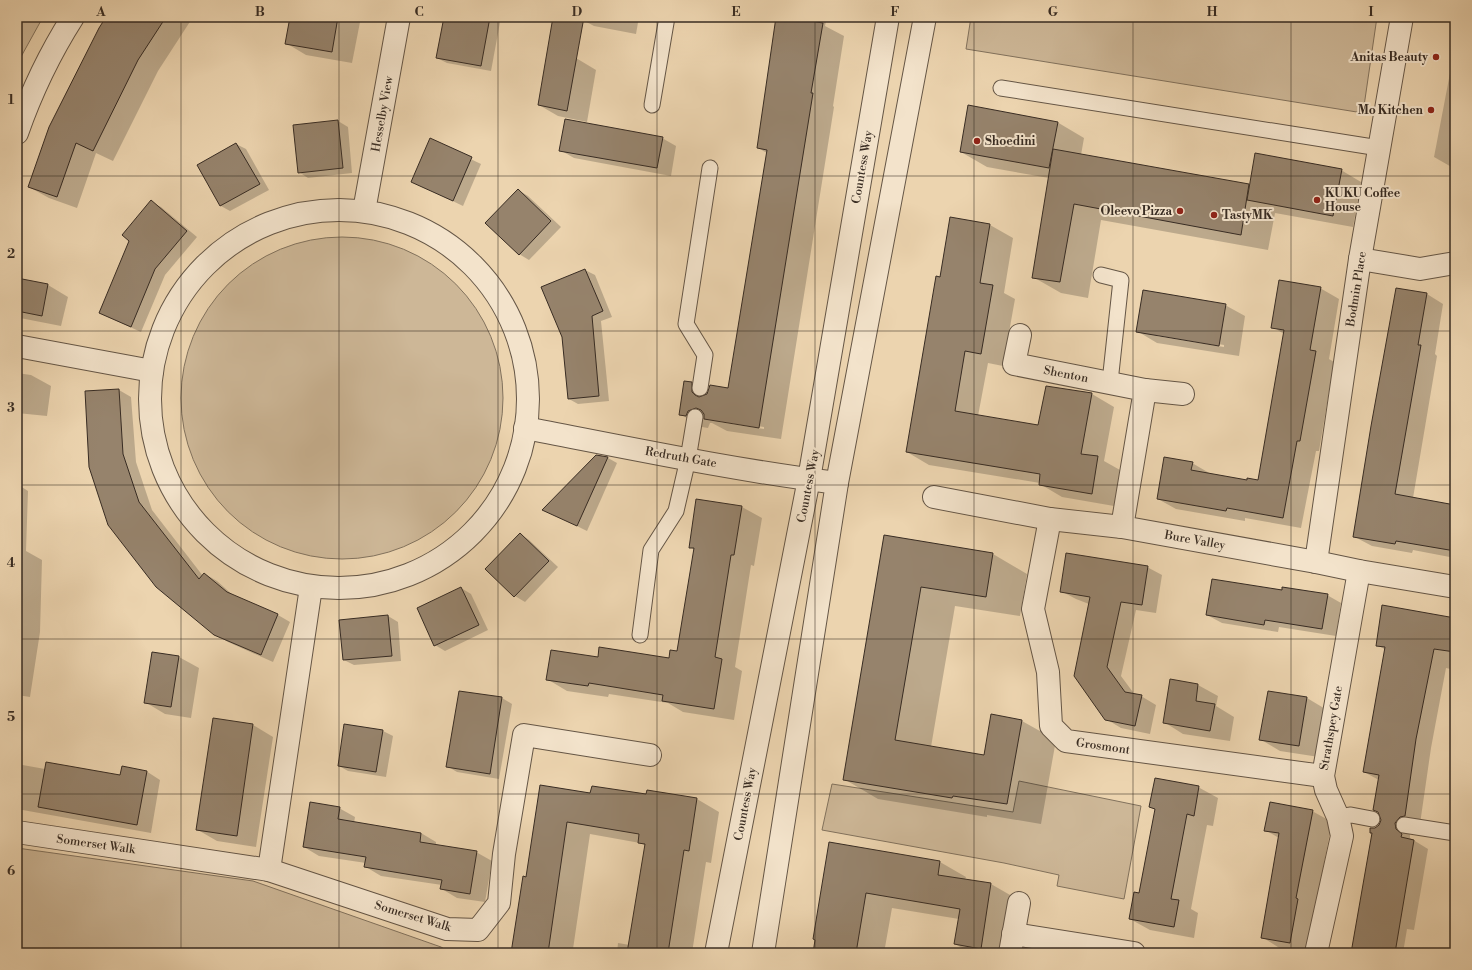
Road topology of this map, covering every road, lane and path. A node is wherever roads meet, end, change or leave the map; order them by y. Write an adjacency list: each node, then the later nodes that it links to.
1 (73, 17): 9 (street)
2 (399, 17): 12 (street, Hesselby View)
3 (667, 17): 8 (lane)
4 (888, 17): 26 (street, Countess Way)
5 (925, 17): 27 (street)
6 (1402, 17): 10 (street, Bodmin Place)
7 (1002, 88): 10 (lane)
8 (652, 106)
9 (17, 133)
10 (1379, 148): 13 (street, Bodmin Place)
11 (710, 168): 20 (lane)
12 (364, 211): 18 (street); 24 (street)
13 (1360, 259): 14 (street); 31 (street, Bodmin Place)
14 (1455, 263)
15 (1100, 275): 19 (lane)
16 (1020, 335): 19 (street, Shenton)
17 (17, 346): 18 (street)
18 (152, 371): 33 (street)
19 (1110, 382): 21 (street, Shenton)
20 (700, 388)
21 (1145, 390): 22 (street, Shenton); 30 (street)
22 (1183, 394)
23 (695, 417): 25 (lane)
24 (526, 428): 25 (street, Redruth Gate); 33 (street)
25 (688, 459): 26 (street, Redruth Gate); 35 (lane)
26 (810, 479): 27 (street, Redruth Gate); 46 (street, Countess Way)
27 (837, 483): 47 (street)
28 (934, 497): 29 (street, Bure Valley)
29 (1050, 519): 30 (street, Bure Valley); 37 (street, Grosmont)
30 (1122, 527): 31 (street, Bure Valley)
31 (1316, 562): 32 (street, Bure Valley)
32 (1359, 571): 34 (street, Bure Valley); 37 (street, Strathspey Gate)
33 (311, 587): 43 (street)
34 (1455, 587)
35 (640, 635)
36 (650, 755): 43 (street, Somerset Walk)
37 (1323, 776): 38 (street, Strathspey Gate)
38 (1338, 817): 39 (lane); 49 (street, Strathspey Gate)
39 (1372, 819)
40 (1404, 825): 42 (lane)
41 (17, 832): 43 (street, Somerset Walk)
42 (1455, 833)
43 (269, 870)
44 (1019, 903): 45 (street)
45 (1012, 943): 48 (street)
46 (716, 953)
47 (762, 953)
48 (1134, 953)
49 (1316, 953)

